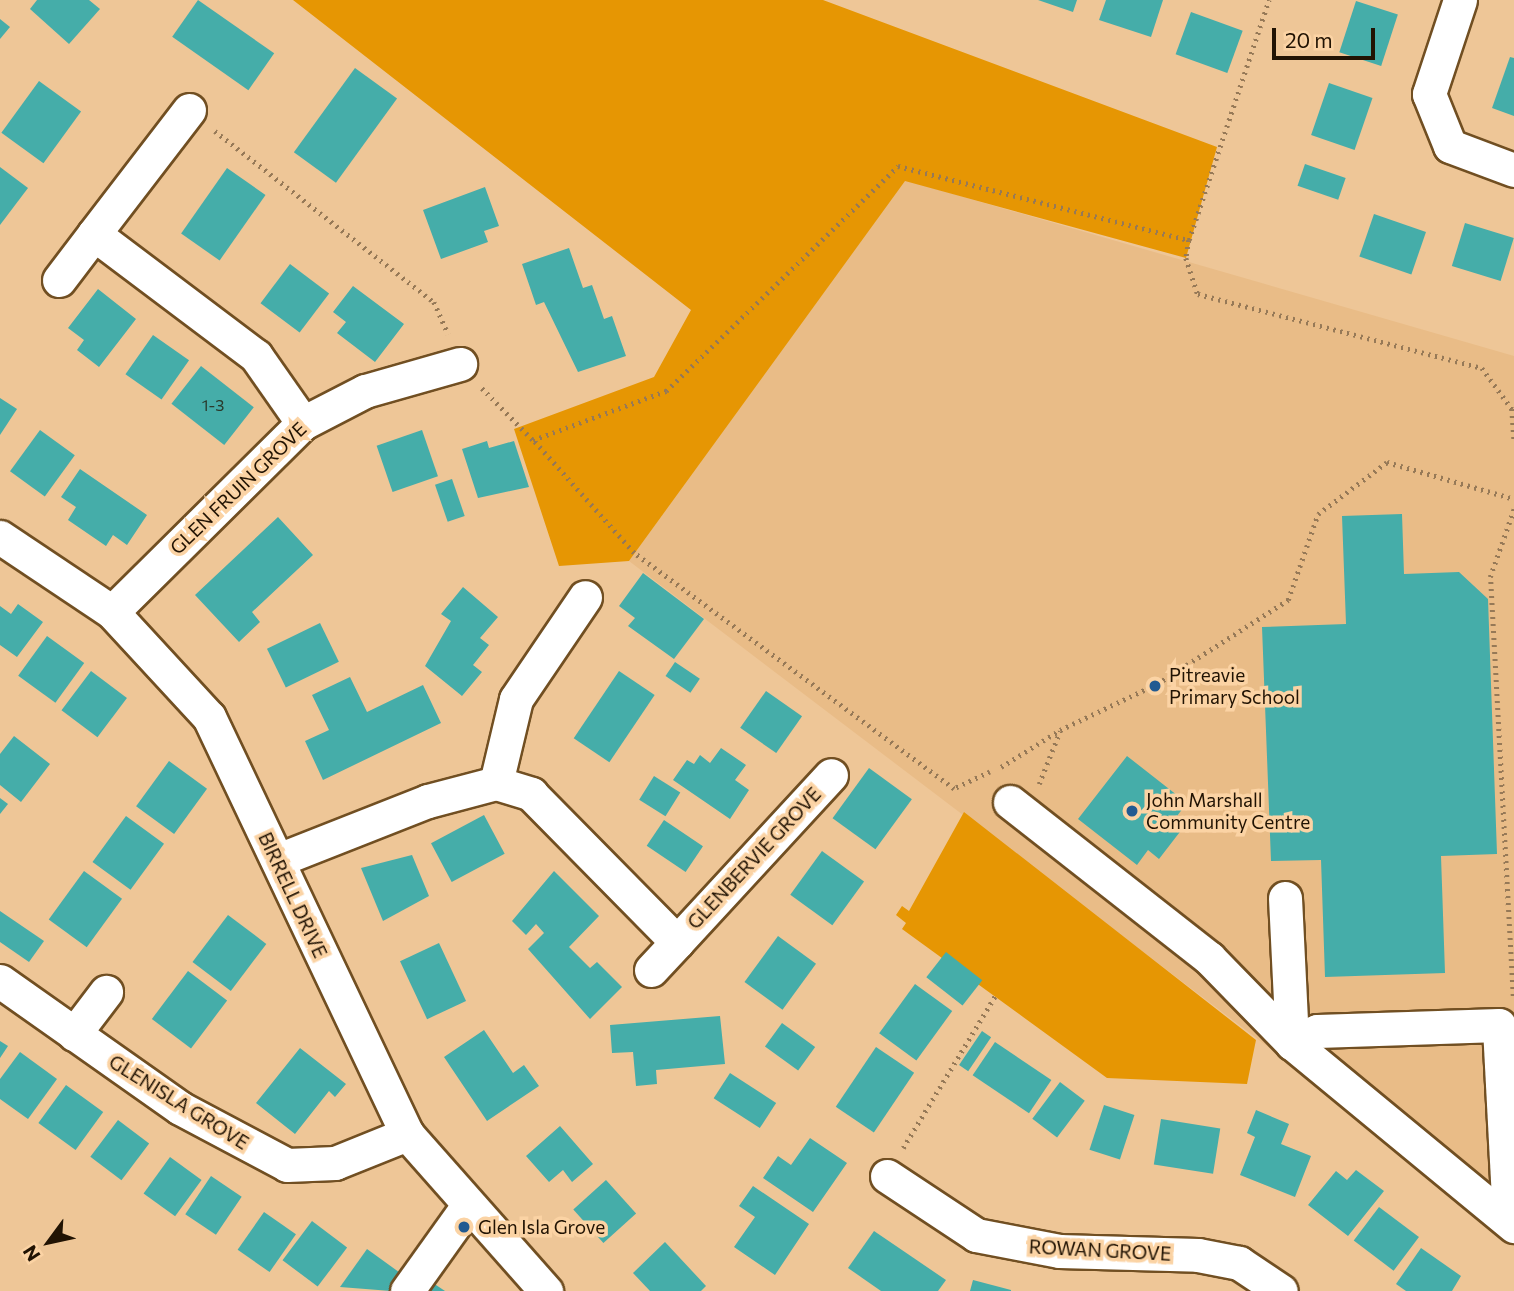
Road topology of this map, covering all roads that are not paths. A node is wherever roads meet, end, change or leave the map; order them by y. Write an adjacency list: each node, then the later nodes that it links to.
1 (1460, 0): 3 (street)
2 (189, 110): 4 (street)
3 (1514, 170)
4 (94, 234): 5 (street); 7 (street)
5 (59, 280)
6 (460, 364): 7 (street, GLEN FRUIN GROVE)
7 (303, 423): 10 (street, GLEN FRUIN GROVE)
8 (0, 537): 10 (street, BIRRELL DRIVE)
9 (585, 597): 12 (street)
10 (113, 612): 14 (street, BIRRELL DRIVE)
11 (831, 775): 16 (street, GLENBERVIE GROVE)
12 (496, 783): 14 (street); 16 (street, GLENBERVIE GROVE)
13 (1016, 806): 21 (street)
14 (278, 860): 22 (street, BIRRELL DRIVE)
15 (1285, 898): 21 (street)
16 (677, 942): 17 (street, GLENBERVIE GROVE)
17 (650, 970)
18 (0, 981): 20 (street, GLENISLA GROVE)
19 (106, 992): 20 (street)
20 (62, 1026): 22 (street, GLENISLA GROVE)
21 (1292, 1044): 25 (street); 25 (street)
22 (407, 1134): 24 (street, BIRRELL DRIVE)
23 (887, 1176): 28 (street, ROWAN GROVE)
24 (467, 1207): 26 (street); 27 (street, BIRRELL DRIVE)
25 (1511, 1222)
26 (407, 1291)
27 (546, 1291)
28 (1281, 1291)

